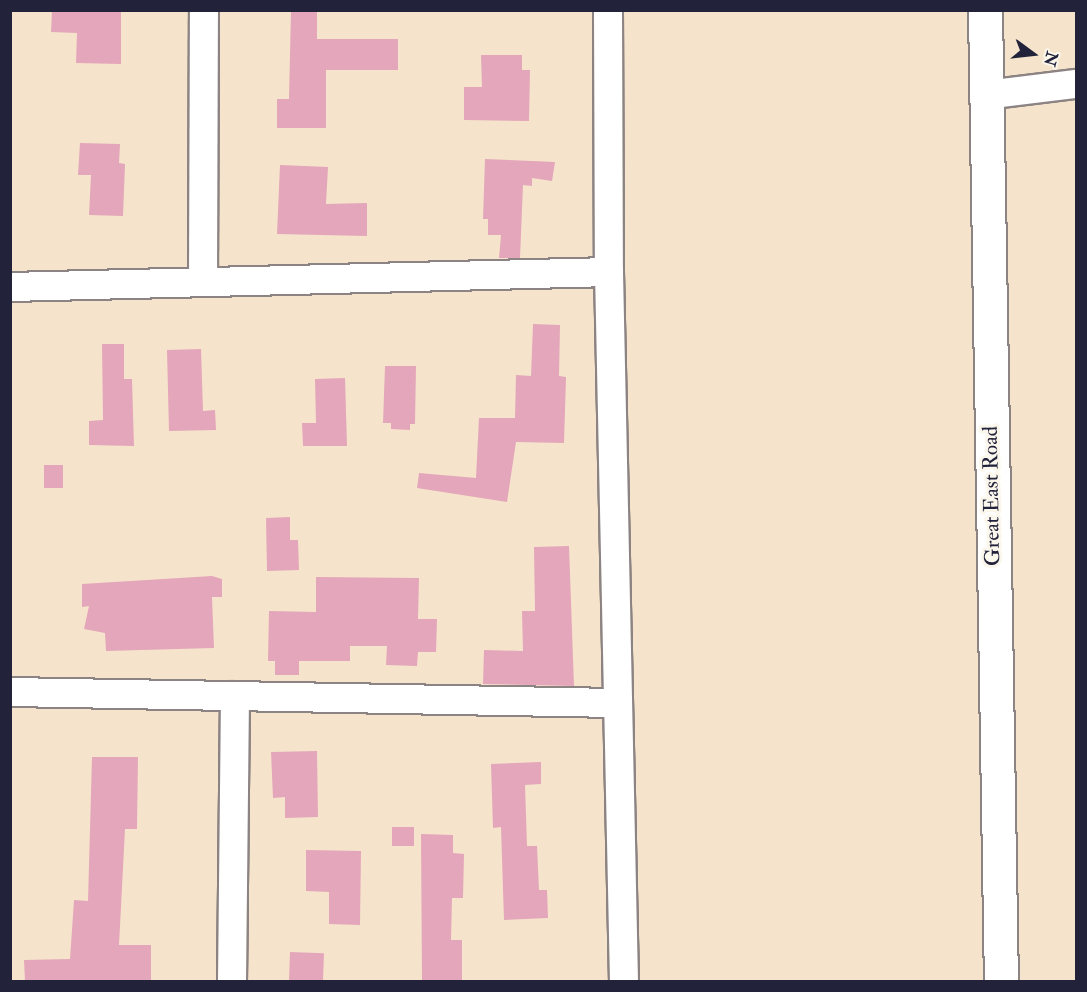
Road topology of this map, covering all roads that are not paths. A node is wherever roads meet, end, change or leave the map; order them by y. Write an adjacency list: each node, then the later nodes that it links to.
1 (204, 10): 7 (street)
2 (608, 10): 6 (street)
3 (985, 10): 5 (main road, Great East Road)
4 (1077, 84): 5 (street)
5 (986, 95): 14 (main road, Great East Road)
6 (609, 272): 7 (street); 11 (street)
7 (203, 280): 8 (street)
8 (10, 287)
9 (10, 692): 10 (street)
10 (235, 696): 11 (street); 12 (street)
11 (618, 703): 13 (street)
12 (232, 981)
13 (624, 981)
14 (1001, 981)

